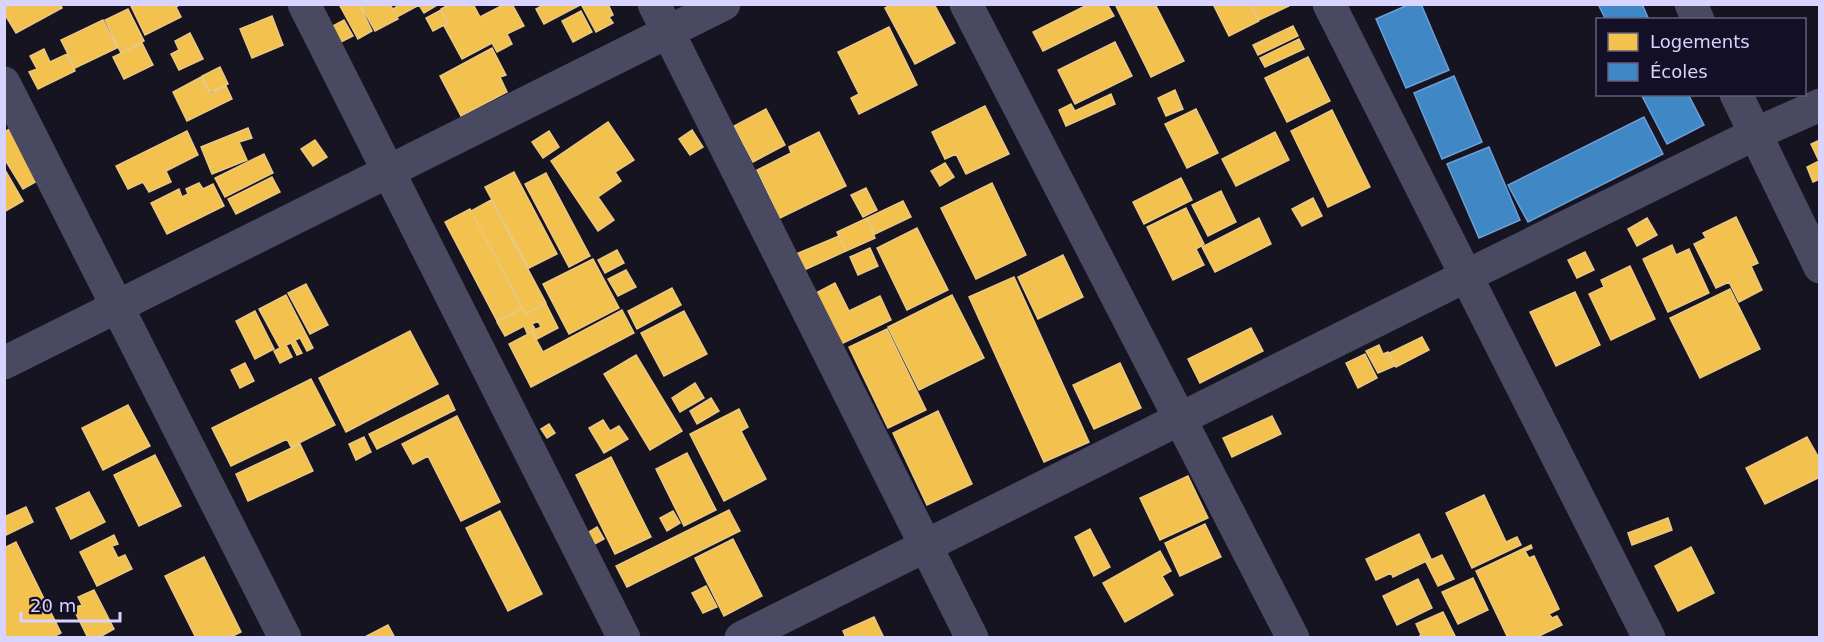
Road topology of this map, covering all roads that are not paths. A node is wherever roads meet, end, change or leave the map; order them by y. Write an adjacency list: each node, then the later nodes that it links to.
1 (304, 4): 12 (street)
2 (724, 4): 6 (street)
3 (966, 4): 17 (street)
4 (1329, 4): 14 (street)
5 (1691, 4): 7 (street)
6 (661, 18): 12 (street); 18 (street)
7 (1697, 18)
8 (4, 83): 15 (street)
9 (1737, 96): 11 (street)
10 (1820, 105): 11 (street)
11 (1755, 134): 13 (street); 14 (street)
12 (388, 171): 15 (street); 20 (street)
13 (1820, 267)
14 (1466, 276): 17 (street); 24 (street)
15 (117, 306): 16 (street); 19 (street)
16 (4, 363)
17 (1179, 418): 18 (street); 23 (street)
18 (927, 545): 21 (street); 22 (street)
19 (285, 638)
20 (624, 638)
21 (741, 638)
22 (972, 638)
23 (1293, 638)
24 (1648, 638)

